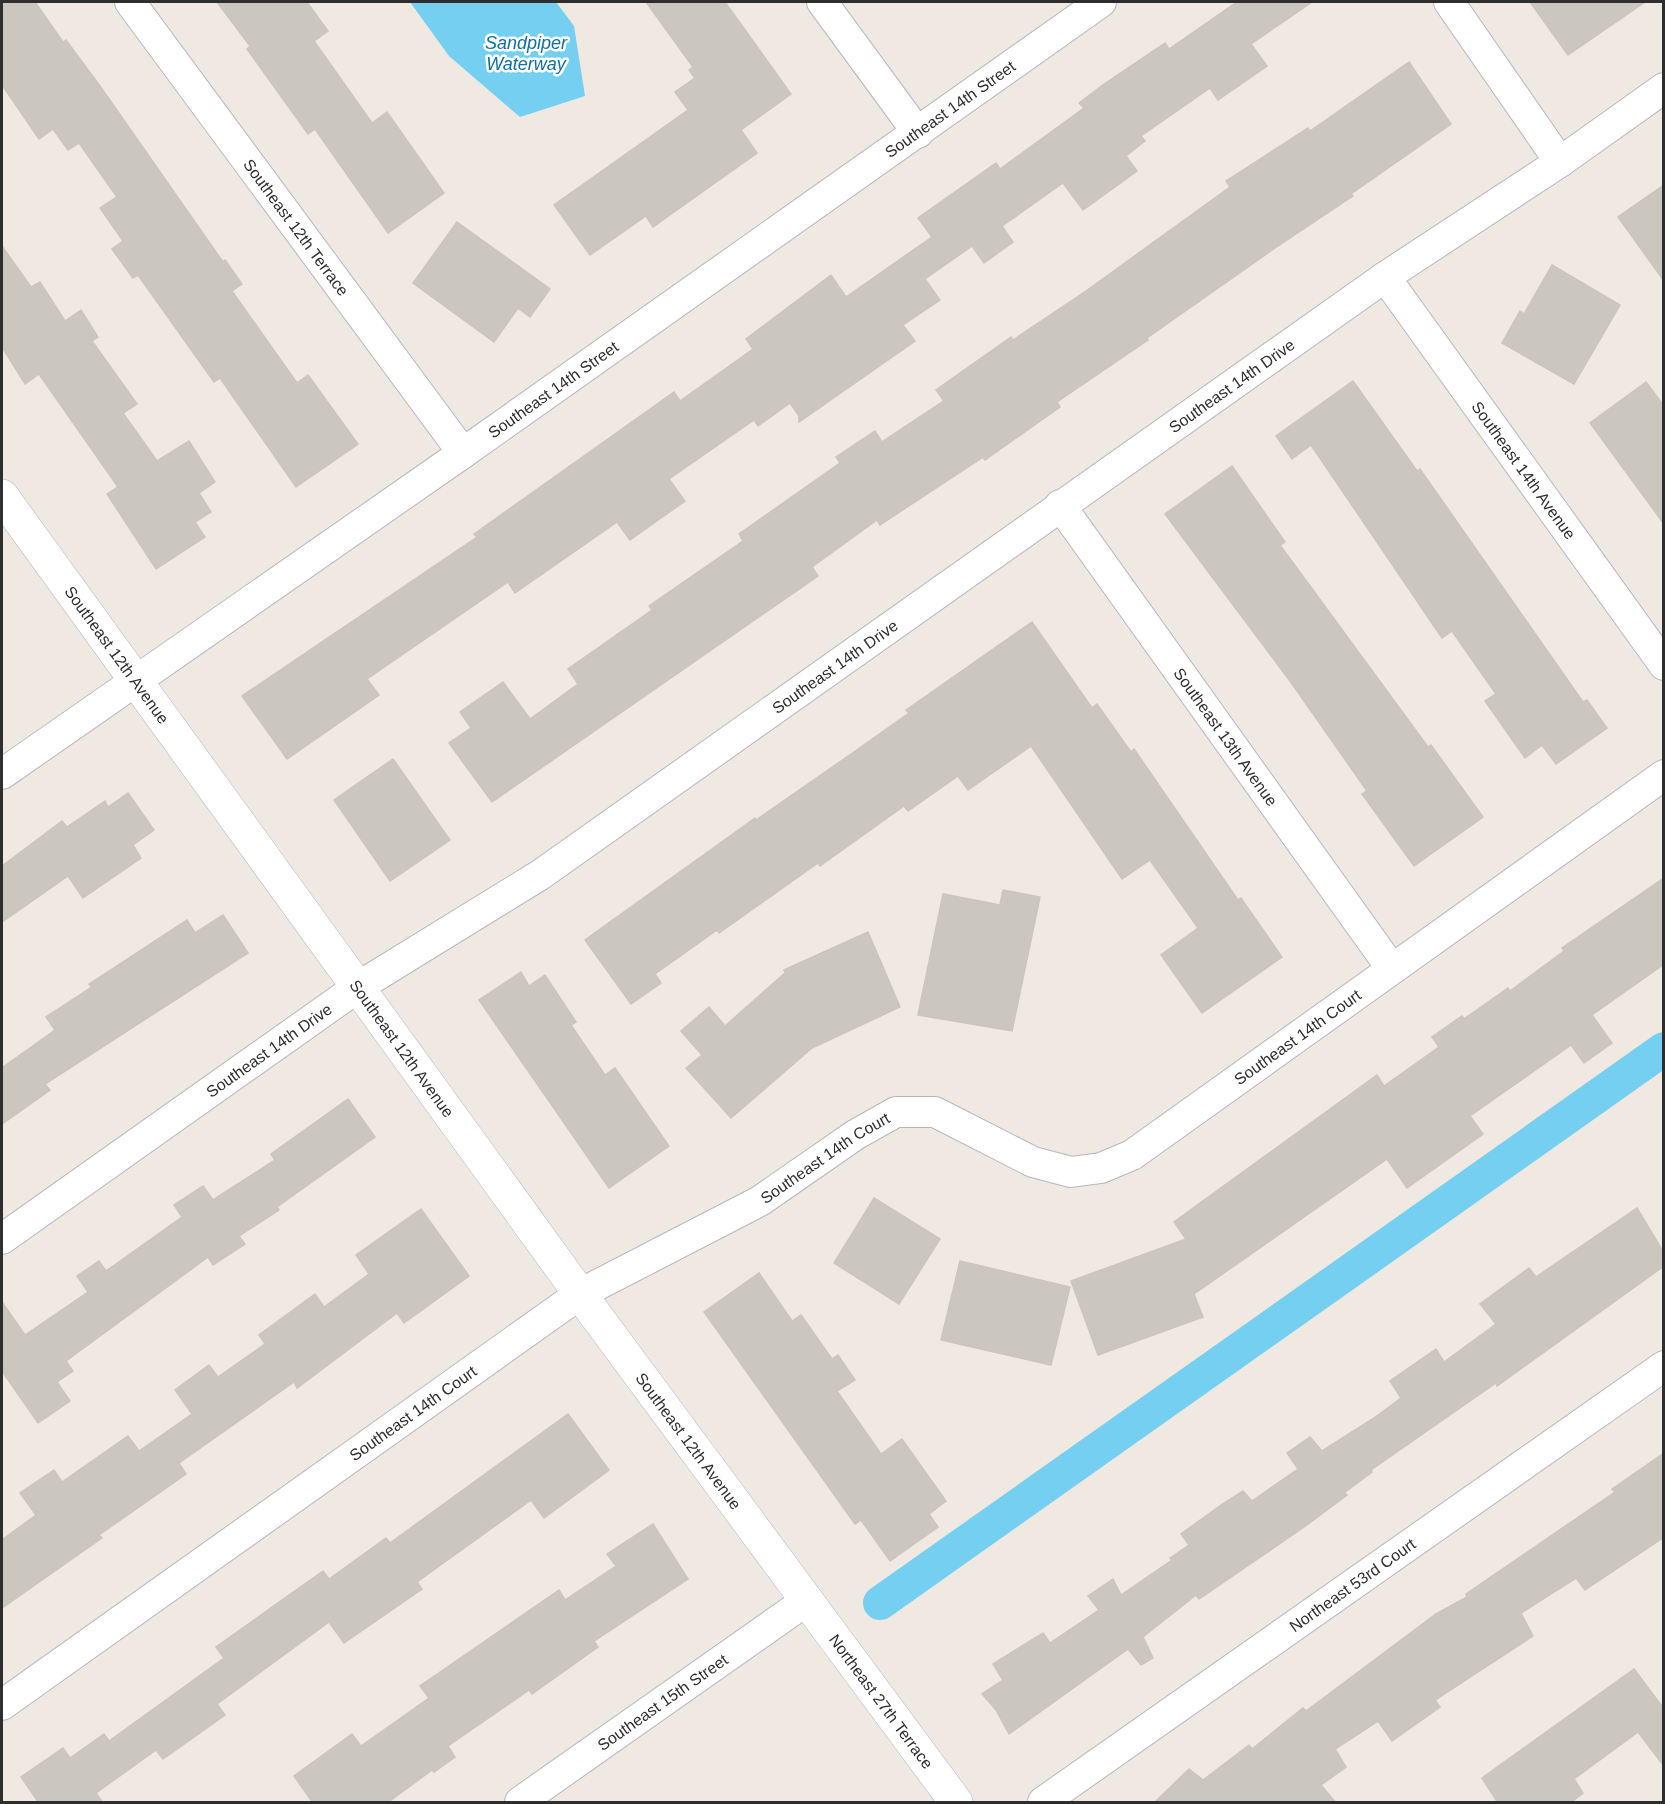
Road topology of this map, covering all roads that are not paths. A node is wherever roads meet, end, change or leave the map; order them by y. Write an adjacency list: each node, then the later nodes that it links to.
1 (130, 2): 9 (street, Southeast 12th Terrace)
2 (822, 2): 6 (street)
3 (1101, 2): 6 (street, Southeast 14th Street)
4 (1449, 2): 7 (street)
5 (1664, 88): 7 (street, Southeast 14th Drive)
6 (918, 133): 9 (street, Southeast 14th Street)
7 (1560, 162): 8 (street, Southeast 14th Drive)
8 (1385, 277): 11 (street, Southeast 14th Drive); 12 (street, Southeast 14th Avenue)
9 (463, 453): 13 (street, Southeast 14th Street)
10 (2, 496): 13 (street, Southeast 12th Avenue)
11 (1060, 505): 16 (street, Southeast 13th Avenue); 17 (street, Southeast 14th Drive)
12 (1664, 665)
13 (134, 680): 14 (street, Southeast 14th Street); 17 (street, Southeast 12th Avenue)
14 (2, 774)
15 (1664, 775): 16 (street, Southeast 14th Court)
16 (1392, 969): 19 (street, Southeast 14th Court)
17 (358, 987): 18 (street, Southeast 14th Drive); 19 (street, Southeast 12th Avenue)
18 (2, 1239)
19 (580, 1294): 21 (street, Southeast 12th Avenue); 22 (street, Southeast 14th Court)
20 (1664, 1366): 25 (street, Northeast 53rd Court)
21 (806, 1601): 23 (street, Southeast 15th Street); 24 (street, Northeast 27th Terrace)
22 (2, 1705)
23 (520, 1803)
24 (956, 1803)
25 (1042, 1803)

